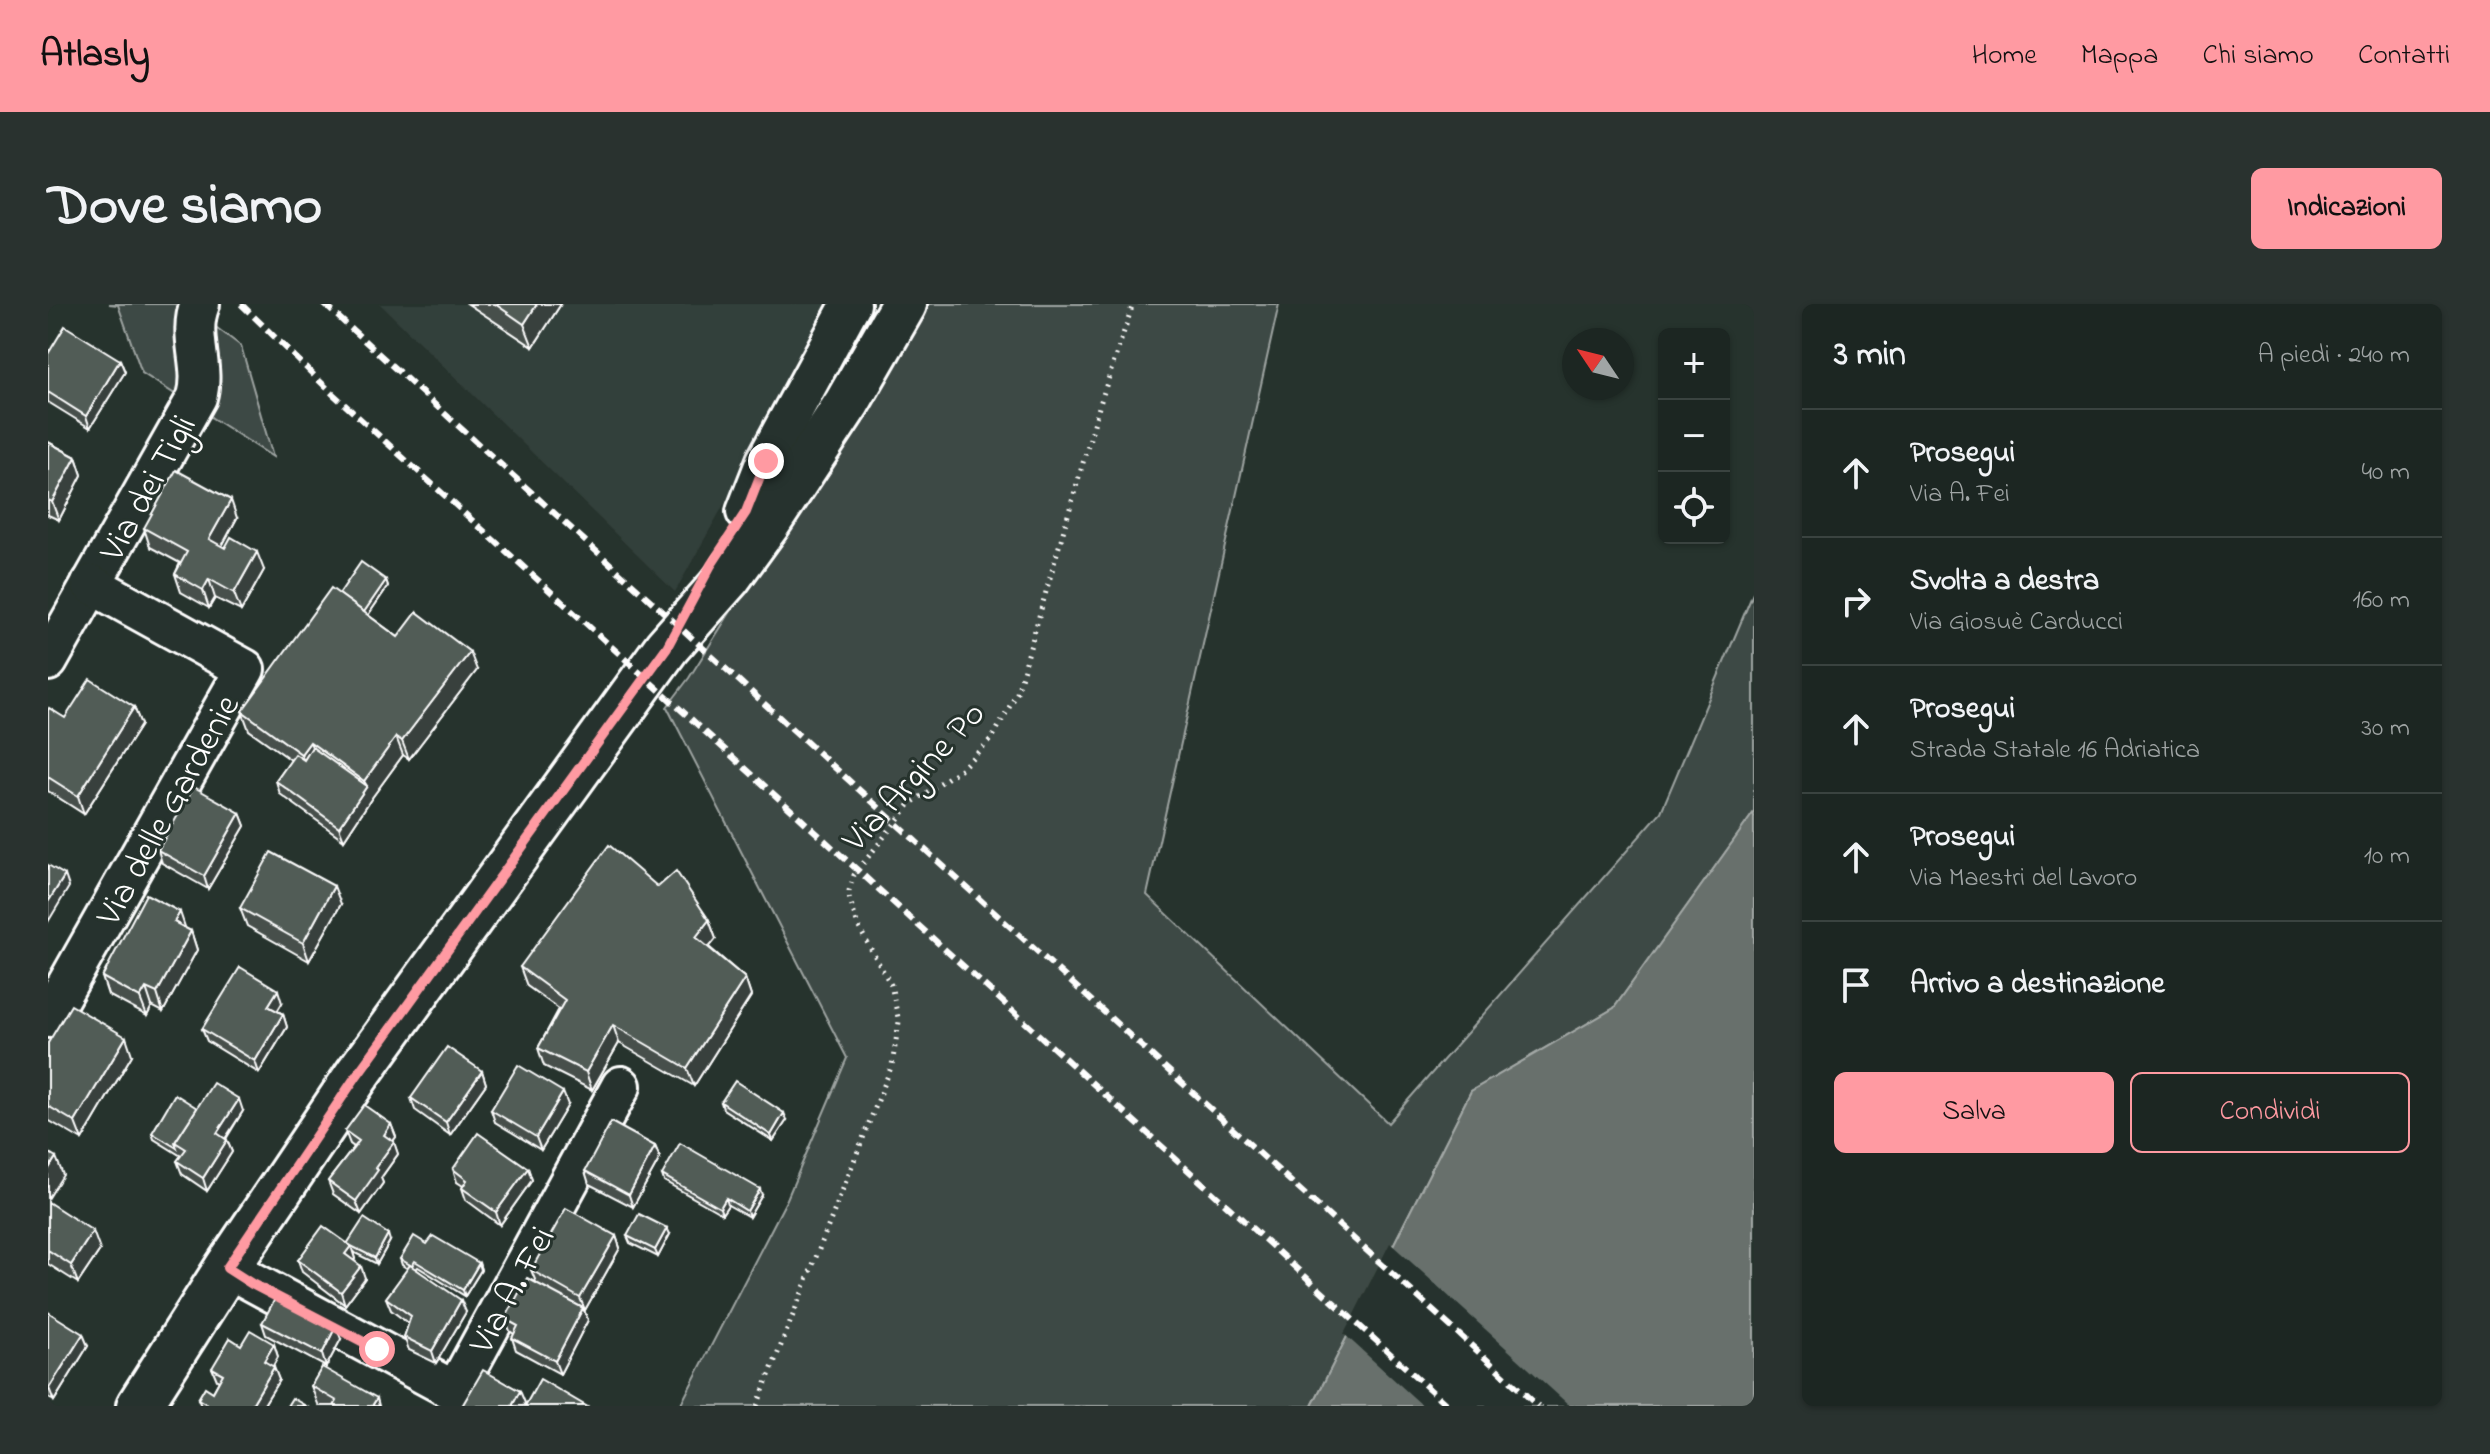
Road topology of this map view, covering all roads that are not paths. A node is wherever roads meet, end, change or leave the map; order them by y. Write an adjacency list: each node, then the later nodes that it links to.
1 (200, 304): 6 (street, Via dei Tigli)
2 (851, 304): 5 (street)
3 (869, 304): 5 (main road)
4 (904, 304): 7 (main road)
5 (746, 512): 7 (main road)
6 (91, 584): 8 (street, Via dei Tigli); 9 (street, Via delle Gardenie)
7 (667, 647): 11 (main road)
8 (48, 661)
9 (48, 1018)
10 (621, 1086): 11 (street, Via A. Fei)
11 (227, 1268): 12 (main road)
12 (139, 1406)

